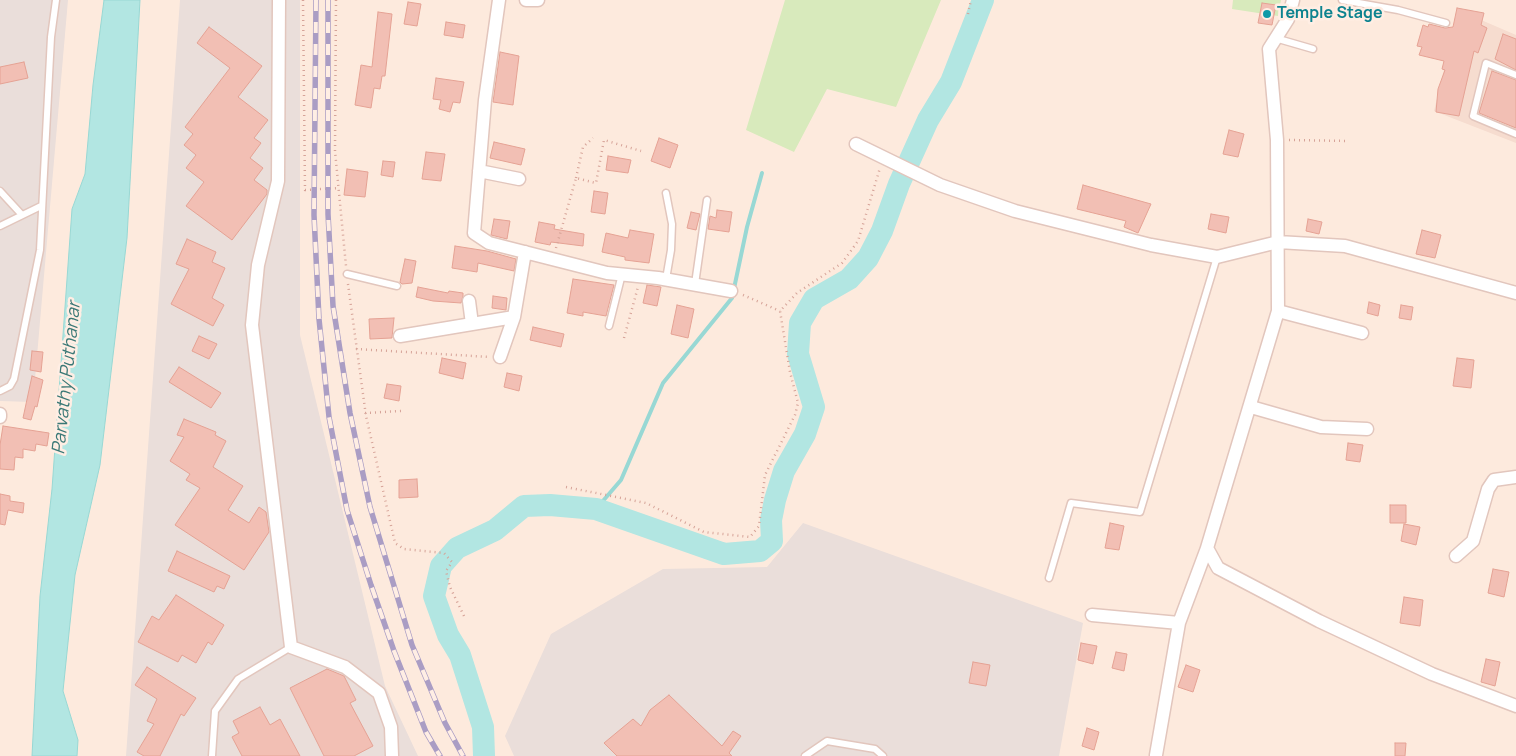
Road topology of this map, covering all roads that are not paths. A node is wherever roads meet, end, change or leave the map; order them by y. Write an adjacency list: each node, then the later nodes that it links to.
1 (56, 0): 19 (lane)
2 (279, 0): 49 (street)
3 (499, 0): 14 (street)
4 (526, 0): 5 (street)
5 (538, 0)
6 (1293, 0): 9 (street)
7 (1342, 0): 8 (lane)
8 (1446, 23)
9 (1274, 38): 10 (lane); 22 (street)
10 (1312, 50)
11 (1516, 74): 12 (lane)
12 (1516, 134)
13 (856, 144): 24 (street)
14 (479, 171): 15 (street); 23 (street)
15 (519, 179)
16 (0, 191): 20 (lane)
17 (666, 194): 27 (lane)
18 (707, 200): 28 (lane)
19 (41, 206): 20 (lane); 40 (lane)
20 (22, 215): 21 (lane)
21 (0, 226)
22 (1278, 242): 24 (street); 31 (street); 33 (street)
23 (525, 252): 26 (street); 34 (street)
24 (1217, 257): 46 (lane)
25 (347, 274): 29 (lane)
26 (622, 274): 27 (street); 36 (lane)
27 (666, 279): 28 (street)
28 (695, 284): 30 (street)
29 (397, 286)
30 (731, 291)
31 (1516, 293)
32 (469, 301): 35 (street)
33 (1278, 311): 37 (street); 41 (street)
34 (514, 317): 35 (street); 39 (street)
35 (472, 324): 38 (street)
36 (609, 326)
37 (1362, 333)
38 (400, 336)
39 (500, 357)
40 (0, 391)
41 (1251, 407): 42 (street); 44 (street)
42 (1367, 430)
43 (1516, 477): 45 (street)
44 (1207, 548): 48 (street); 50 (street)
45 (1456, 556)
46 (1049, 578)
47 (1092, 615): 48 (street)
48 (1179, 623): 55 (street)
49 (291, 647): 51 (lane); 52 (street)
50 (1516, 706)
51 (212, 756)
52 (392, 756)
53 (805, 756): 54 (lane)
54 (883, 756)
55 (1156, 756)

